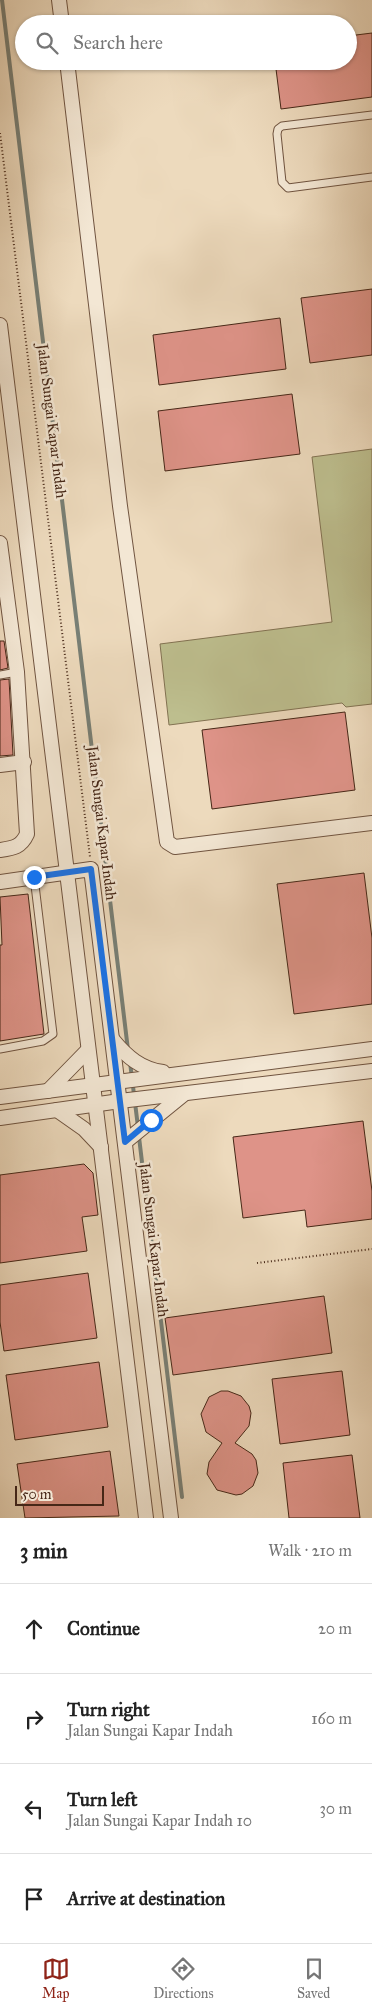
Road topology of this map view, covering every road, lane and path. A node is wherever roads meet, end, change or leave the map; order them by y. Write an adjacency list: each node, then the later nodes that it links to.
1 (59, 0): 2 (street)
2 (61, 15)
3 (68, 70): 14 (street)
4 (372, 115): 6 (lane)
5 (0, 133): 16 (path, Jalan Sungai Kapar Indah)
6 (372, 178)
7 (0, 325): 17 (street)
8 (0, 542): 9 (street)
9 (2, 582): 10 (street)
10 (17, 672): 11 (lane); 12 (street)
11 (0, 675)
12 (24, 762): 13 (street); 15 (street)
13 (0, 765)
14 (372, 823)
15 (0, 850)
16 (91, 869): 17 (street); 20 (street, Jalan Sungai Kapar Indah)
17 (67, 873): 18 (street); 23 (street)
18 (34, 877): 19 (street); 21 (lane)
19 (0, 882)
20 (113, 1040): 25 (street); 26 (street, Jalan Sungai Kapar Indah)
21 (0, 1049)
22 (372, 1049): 25 (street)
23 (88, 1050): 27 (street); 28 (street)
24 (372, 1071): 29 (street)
25 (173, 1074): 26 (street)
26 (122, 1081): 27 (street); 31 (street, Jalan Sungai Kapar Indah)
27 (92, 1086): 28 (street); 32 (street)
28 (48, 1091): 30 (street)
29 (184, 1093): 31 (street); 35 (street)
30 (0, 1097)
31 (124, 1100): 32 (street); 35 (street, Jalan Sungai Kapar Indah)
32 (94, 1105): 33 (street); 36 (street)
33 (57, 1110): 34 (street); 36 (street)
34 (0, 1118)
35 (125, 1142): 40 (street, Jalan Sungai Kapar Indah)
36 (101, 1147): 39 (street)
37 (372, 1249): 38 (path)
38 (257, 1264)
39 (146, 1518)
40 (172, 1518)

